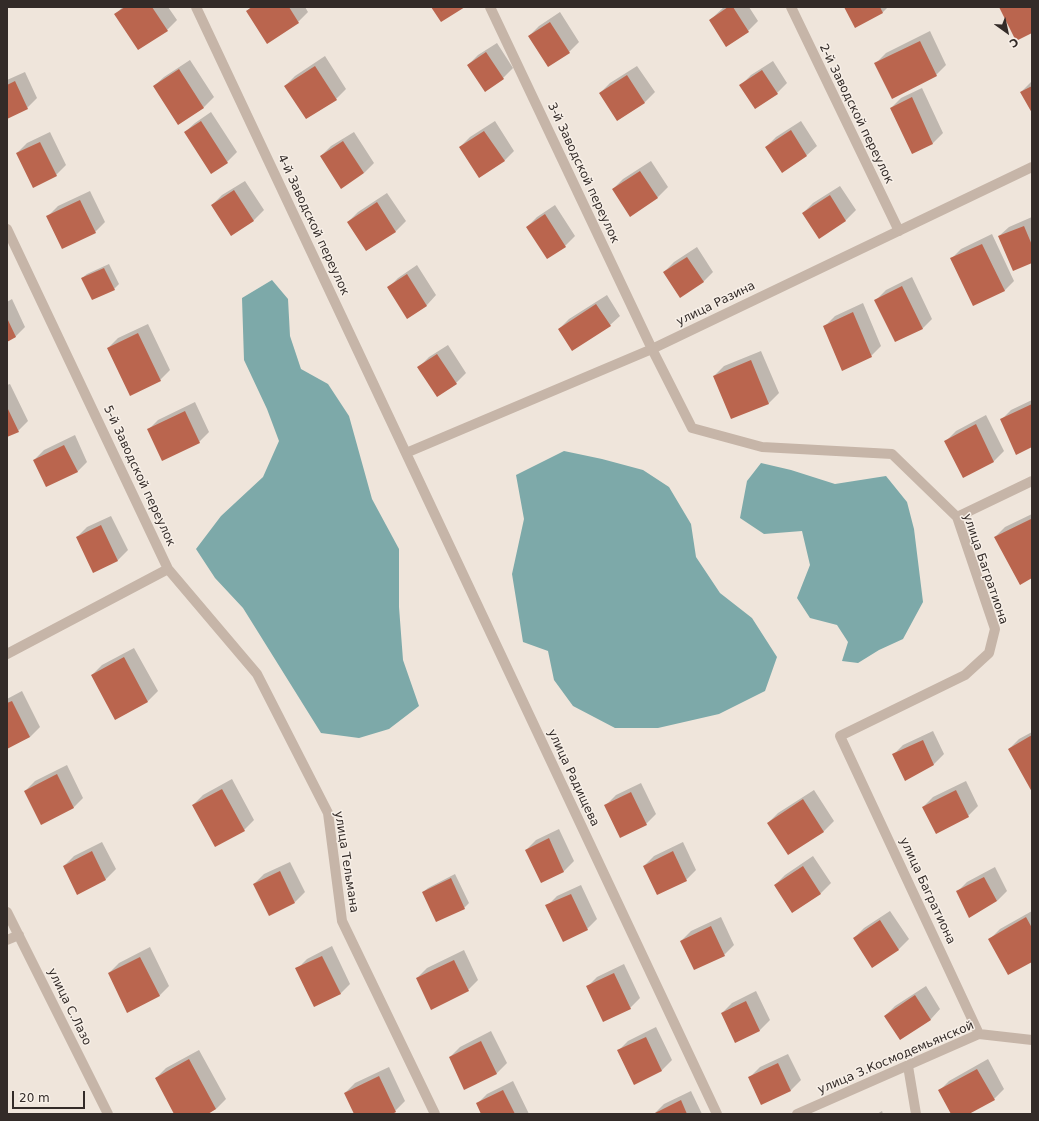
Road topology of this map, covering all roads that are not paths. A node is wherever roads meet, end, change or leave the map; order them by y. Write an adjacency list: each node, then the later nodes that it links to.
1 (196, 7): 8 (street, 4-й Заводской переулок)
2 (490, 7): 7 (street, 3-й Заводской переулок)
3 (790, 7): 6 (street, 2-й Заводской переулок)
4 (1032, 167): 6 (street, улица Разина)
5 (7, 229): 11 (street, 5-й Заводской переулок)
6 (899, 231): 7 (street, улица Разина)
7 (652, 349): 8 (street, улица Разина); 10 (street, улица Багратиона)
8 (406, 453): 21 (street, улица Радищева)
9 (1032, 481): 10 (street)
10 (957, 517): 16 (street, улица Багратиона)
11 (168, 569): 12 (street); 20 (street, улица Тельмана)
12 (7, 654)
13 (7, 912): 14 (street, улица С.Лазо)
14 (19, 935): 15 (street); 19 (street, улица С.Лазо)
15 (7, 940)
16 (979, 1034): 17 (street, улица З.Космодемьянской); 18 (street, улица З.Космодемьянской)
17 (1032, 1040)
18 (908, 1066): 22 (street, улица З.Космодемьянской); 23 (street)
19 (108, 1114)
20 (435, 1114)
21 (717, 1114)
22 (797, 1114)
23 (916, 1114)

